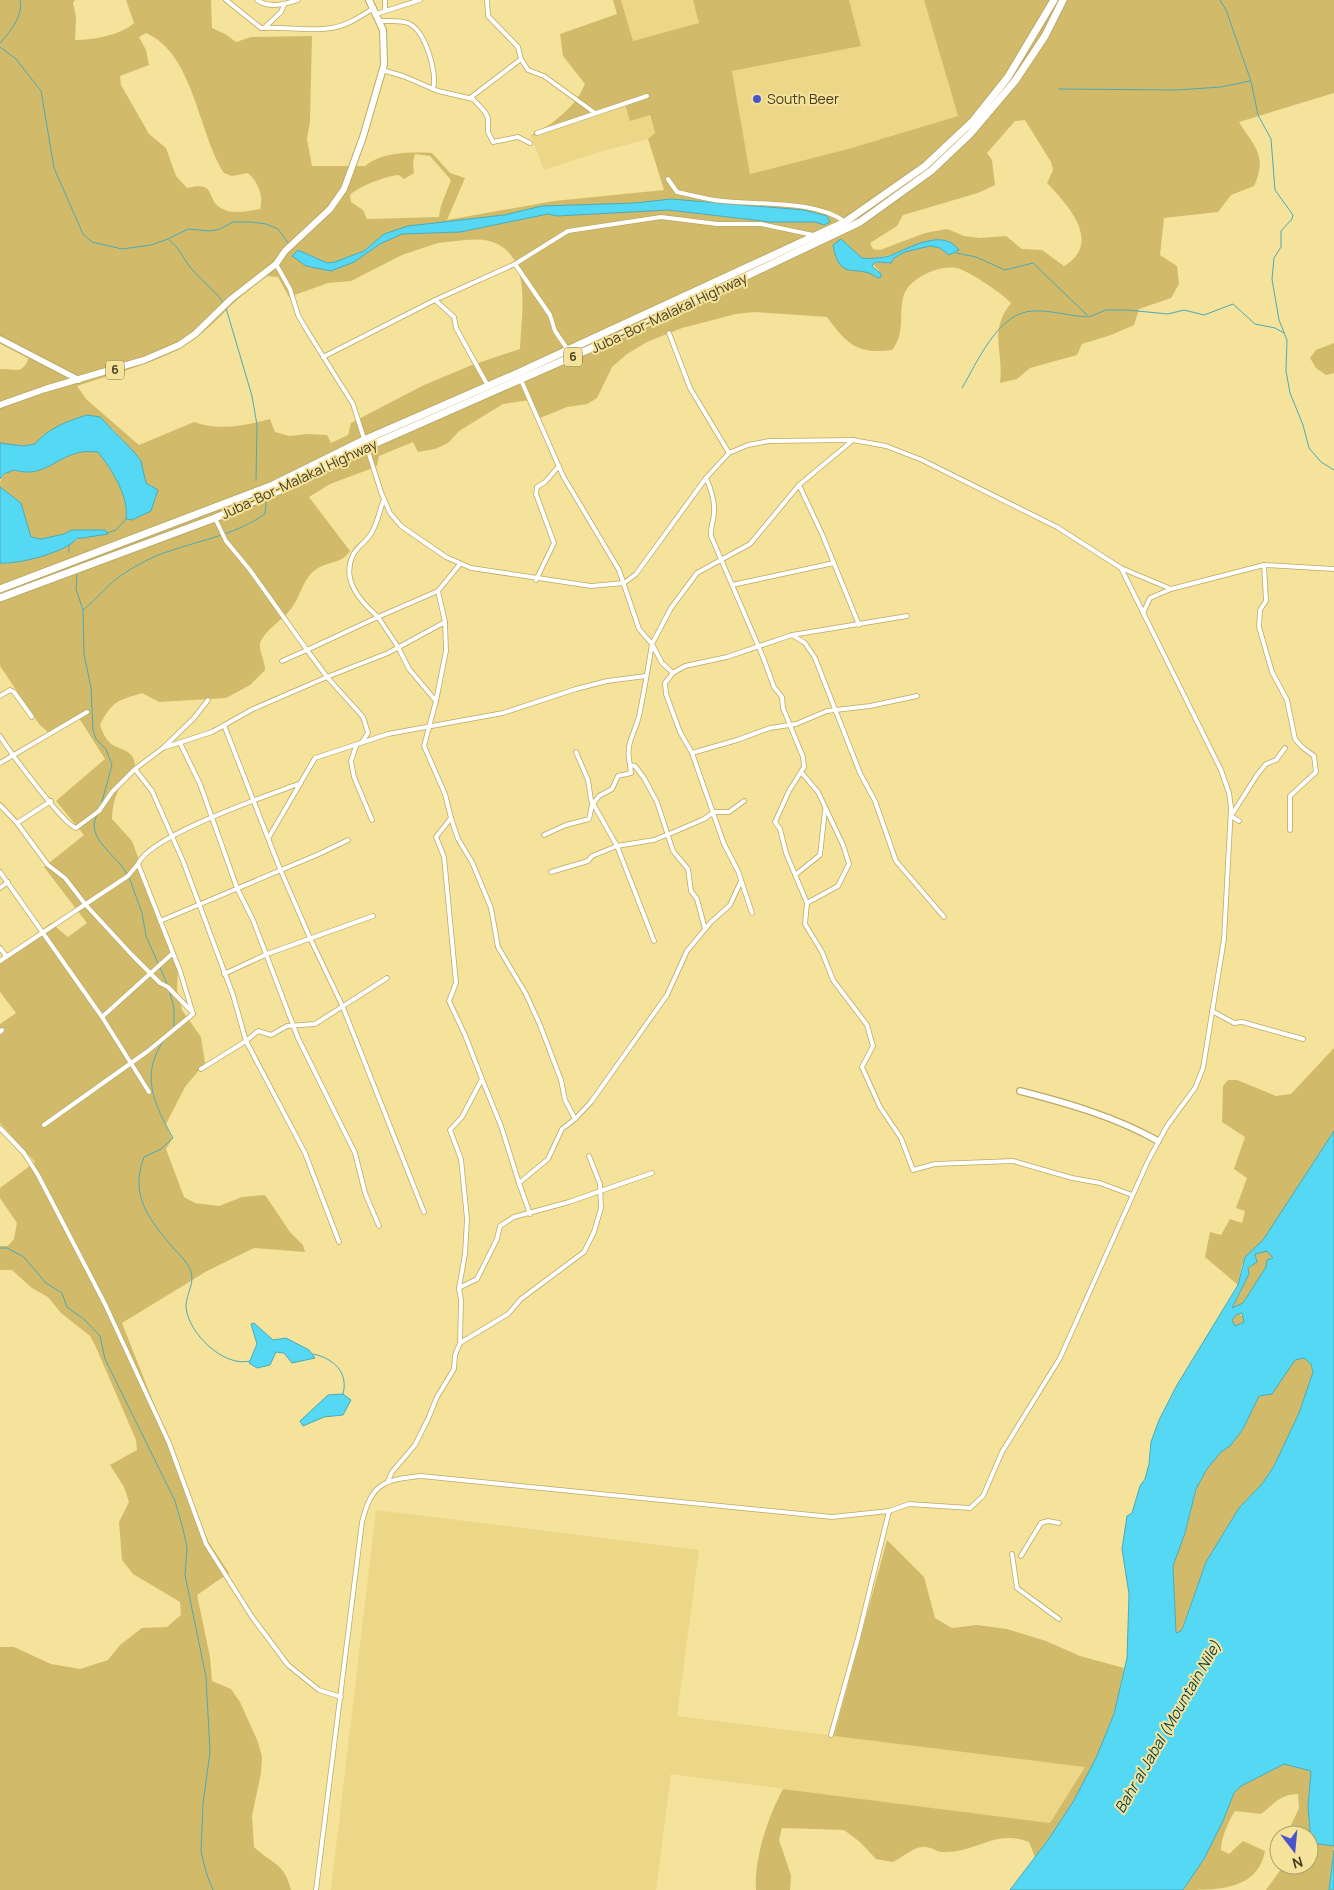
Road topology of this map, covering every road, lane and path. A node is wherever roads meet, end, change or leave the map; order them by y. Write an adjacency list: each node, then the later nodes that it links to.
1 (226, 0): 14 (street)
2 (257, 0): 10 (street)
3 (298, 0): 10 (street)
4 (369, 0): 12 (main road, 6)
5 (385, 0): 11 (street)
6 (420, 0): 11 (street)
7 (487, 0): 15 (street)
8 (1054, 0): 24 (highway, Juba-Bor-Malakal Highway / 6)
9 (1063, 0): 34 (highway, Juba-Bor-Malakal Highway / 6)
10 (284, 5): 14 (street)
11 (385, 10): 12 (street)
12 (375, 11): 13 (main road, 6); 14 (street)
13 (380, 21): 16 (main road, 6); 17 (street)
14 (264, 28)
15 (521, 59): 19 (street); 20 (street)
16 (382, 70): 17 (street); 26 (main road, 6)
17 (433, 89): 19 (street)
18 (647, 96): 20 (street)
19 (470, 98): 22 (street)
20 (595, 114): 21 (street)
21 (537, 133)
22 (530, 143)
23 (668, 179): 24 (street)
24 (845, 222): 25 (highway, Juba-Bor-Malakal Highway / 6)
25 (818, 237): 27 (street); 31 (highway, Juba-Bor-Malakal Highway / 6)
26 (276, 264): 32 (street); 33 (main road, 6)
27 (515, 264): 28 (street); 31 (street)
28 (435, 300): 32 (street); 35 (street)
29 (669, 333): 40 (street)
30 (0, 339): 33 (street)
31 (568, 350): 35 (highway, Juba-Bor-Malakal Highway / 6)
32 (322, 356): 37 (street)
33 (79, 380): 36 (main road, 6)
34 (521, 380): 39 (highway, Juba-Bor-Malakal Highway / 6); 41 (street)
35 (488, 386): 37 (highway, Juba-Bor-Malakal Highway / 6)
36 (0, 405)
37 (364, 440): 39 (street); 54 (highway, Juba-Bor-Malakal Highway / 6)
38 (853, 440): 40 (street); 43 (street); 49 (street)
39 (367, 448): 44 (street); 45 (highway, Juba-Bor-Malakal Highway / 6)
40 (729, 453): 42 (street)
41 (559, 466): 51 (street); 52 (street)
42 (706, 478): 46 (street); 52 (street)
43 (799, 485): 46 (street); 47 (street)
44 (384, 499): 51 (street); 60 (street)
45 (215, 518): 57 (highway, Juba-Bor-Malakal Highway / 6); 67 (street)
46 (721, 559): 53 (street); 64 (street)
47 (834, 563): 53 (street); 62 (street)
48 (1264, 565): 50 (street); 55 (street); 108 (street)
49 (1121, 568): 55 (street); 58 (street)
50 (1334, 569)
51 (537, 580): 52 (street); 56 (street)
52 (624, 583): 64 (street)
53 (732, 585): 65 (street)
54 (0, 588)
55 (1171, 589): 58 (street)
56 (438, 590): 60 (street); 61 (street)
57 (0, 598)
58 (1143, 613): 102 (street)
59 (907, 616): 62 (street)
60 (378, 617): 66 (street); 67 (street)
61 (445, 622): 66 (street); 75 (street)
62 (859, 625): 63 (street)
63 (792, 635): 65 (street); 76 (street)
64 (652, 644): 69 (street); 70 (street)
65 (758, 646): 69 (street); 80 (street)
66 (398, 647): 71 (street); 75 (street)
67 (307, 650): 68 (street); 71 (street)
68 (282, 661)
69 (673, 673): 88 (street)
70 (646, 676): 81 (street); 91 (street)
71 (327, 677): 79 (street); 84 (street)
72 (0, 696): 78 (street)
73 (916, 696): 76 (street)
74 (208, 700): 85 (street)
75 (436, 701): 81 (street)
76 (836, 711): 80 (street); 129 (street)
77 (87, 712): 89 (street)
78 (32, 717)
79 (224, 725): 83 (street); 95 (street)
80 (790, 726): 88 (street); 93 (street)
81 (427, 727): 84 (street); 104 (street)
82 (0, 736): 89 (street)
83 (180, 743): 85 (street); 103 (street)
84 (356, 745): 94 (street); 105 (street)
85 (163, 748): 92 (street)
86 (1284, 748): 102 (street)
87 (576, 752): 98 (street)
88 (692, 752): 101 (street)
89 (13, 756): 90 (street); 97 (street)
90 (0, 764)
91 (630, 765): 98 (street); 110 (street)
92 (136, 769): 97 (street); 111 (street)
93 (801, 772): 100 (street); 119 (street)
94 (303, 783): 95 (street); 112 (street)
95 (255, 800): 103 (street); 112 (street)
96 (744, 801): 101 (street)
97 (51, 802): 107 (street)
98 (594, 803): 109 (street); 114 (street)
99 (0, 805): 107 (street)
100 (825, 810): 119 (street); 124 (street)
101 (714, 812): 110 (street); 120 (street)
102 (1231, 816): 106 (street); 144 (street)
103 (213, 818): 111 (street); 123 (street)
104 (452, 818): 152 (street); 155 (street)
105 (372, 820)
106 (1239, 821)
107 (17, 823): 125 (street)
108 (1290, 830)
109 (544, 834)
110 (666, 834): 114 (street); 131 (street)
111 (171, 836): 115 (street); 126 (street)
112 (268, 837): 116 (street)
113 (348, 840): 116 (street)
114 (617, 846): 118 (street); 134 (street)
115 (138, 864): 125 (street); 130 (street)
116 (280, 869): 123 (street); 133 (street)
117 (0, 872): 121 (street)
118 (551, 872)
119 (795, 875): 124 (street)
120 (741, 880): 127 (street); 131 (street)
121 (8, 882): 122 (street); 132 (street)
122 (0, 888)
123 (237, 888): 126 (street); 137 (street)
124 (807, 903): 163 (street)
125 (85, 904): 132 (street); 140 (street)
126 (199, 905): 130 (street); 141 (street)
127 (752, 913)
128 (373, 916): 133 (street)
129 (944, 917)
130 (160, 921): 136 (street)
131 (705, 929): 155 (street)
132 (42, 932): 138 (street); 146 (street)
133 (310, 938): 137 (street); 143 (street)
134 (654, 941)
135 (0, 948): 138 (street)
136 (173, 953): 140 (street); 145 (street)
137 (266, 954): 141 (street); 147 (street)
138 (6, 956): 139 (street)
139 (0, 961)
140 (150, 973): 145 (street); 146 (street)
141 (224, 974): 149 (street)
142 (387, 978): 143 (street)
143 (342, 1005): 147 (street); 164 (street)
144 (1212, 1011): 148 (street); 158 (street)
145 (193, 1014): 150 (street)
146 (102, 1017): 150 (street)
147 (294, 1025): 149 (street); 166 (street)
148 (1303, 1039)
149 (246, 1041): 151 (street); 167 (street)
150 (130, 1064): 154 (street); 156 (street)
151 (201, 1069)
152 (482, 1079): 161 (street); 168 (street)
153 (1020, 1091): 158 (street)
154 (148, 1092)
155 (575, 1119): 161 (street)
156 (44, 1125)
157 (0, 1128): 176 (street)
158 (1158, 1141): 163 (street)
159 (589, 1156): 162 (street)
160 (652, 1173): 162 (street)
161 (519, 1183): 165 (street)
162 (600, 1190): 165 (street); 169 (street)
163 (1132, 1195): 171 (street)
164 (424, 1212)
165 (530, 1214): 168 (street)
166 (379, 1226)
167 (339, 1242)
168 (459, 1288): 169 (street)
169 (460, 1343): 170 (street)
170 (388, 1481): 171 (street); 176 (street)
171 (889, 1511): 177 (street)
172 (1059, 1523): 174 (street)
173 (1012, 1554): 175 (street)
174 (1021, 1556)
175 (1059, 1619)
176 (340, 1697): 178 (street)
177 (831, 1735)
178 (316, 1890)

